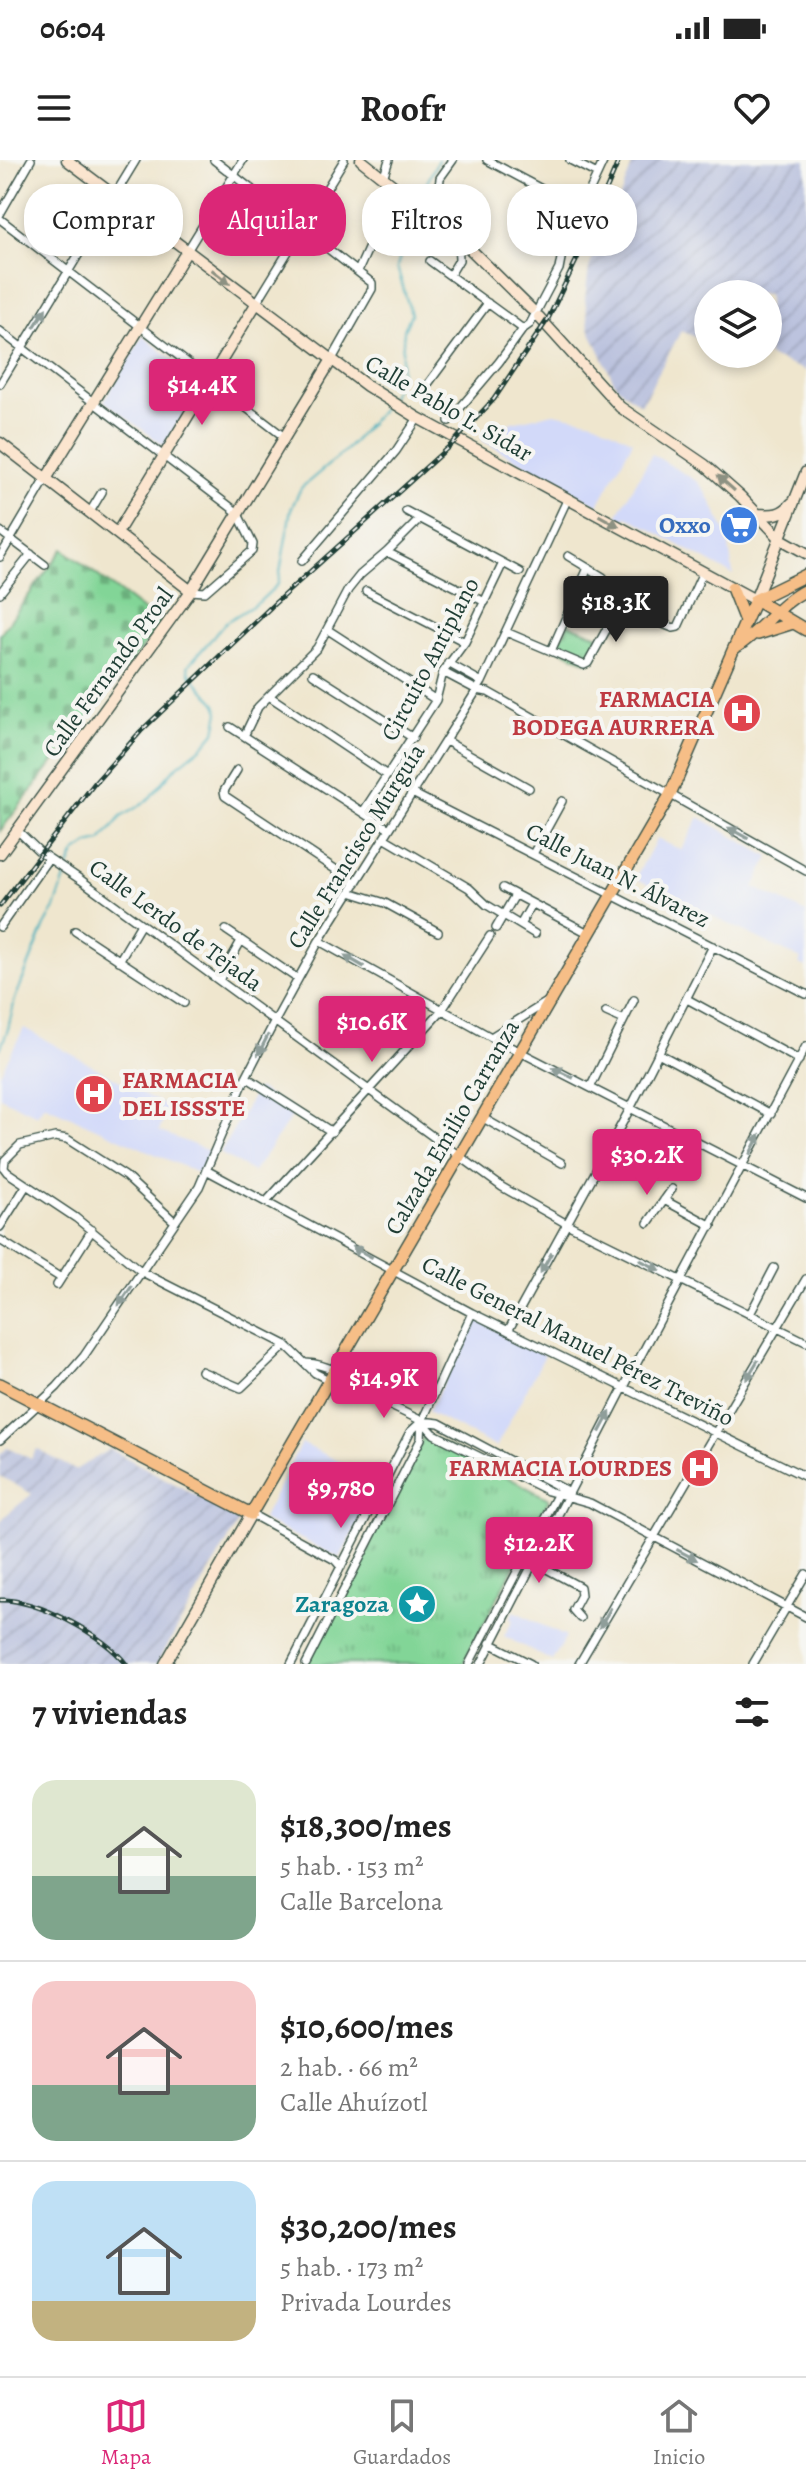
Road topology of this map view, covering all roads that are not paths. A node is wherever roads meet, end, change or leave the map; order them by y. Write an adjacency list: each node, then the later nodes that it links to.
1 (31, 160): 24 (street)
2 (67, 160): 16 (street, Calle Pablo L. Sidar)
3 (136, 160): 17 (street)
4 (214, 160): 14 (street)
5 (243, 160): 14 (street)
6 (344, 160): 19 (street)
7 (361, 160): 15 (street)
8 (389, 160): 15 (street)
9 (453, 160): 21 (street)
10 (487, 160): 22 (street)
11 (570, 160): 13 (street)
12 (604, 160): 13 (street)
13 (597, 174): 23 (street)
14 (234, 175): 18 (street); 26 (street)
15 (383, 178): 20 (street)
16 (97, 184)
17 (121, 184)
18 (246, 184)
19 (330, 184)
20 (392, 184)
21 (440, 184)
22 (532, 184)
23 (593, 184)
24 (0, 216): 38 (street)
25 (183, 248): 26 (street, Calle Pablo L. Sidar)
26 (187, 251): 41 (street, Calle Pablo L. Sidar, one-way to 41); 42 (street)
27 (78, 256): 38 (street)
28 (286, 256): 41 (street)
29 (339, 256): 37 (street)
30 (366, 256): 37 (street)
31 (459, 256): 35 (street)
32 (465, 256): 35 (street)
33 (479, 256): 64 (street, one-way to 33)
34 (561, 256): 43 (street)
35 (459, 260): 39 (street)
36 (430, 261): 39 (street)
37 (358, 271): 46 (street, Calle Fernando Proal)
38 (69, 272): 42 (street); 45 (street, one-way to 38)
39 (450, 275): 40 (street)
40 (488, 303): 43 (street); 49 (street)
41 (256, 304): 46 (street, Calle Pablo L. Sidar); 47 (street)
42 (140, 326): 47 (street); 50 (street)
43 (523, 329): 52 (street)
44 (0, 331): 45 (street)
45 (22, 348): 48 (street); 50 (street)
46 (331, 361): 51 (street, Calle Pablo L. Sidar); 53 (street, Calle Fernando Proal)
47 (211, 381): 53 (street); 55 (street)
48 (0, 384)
49 (419, 396)
50 (93, 403): 55 (street); 57 (street)
51 (418, 418): 60 (street, Calle Pablo L. Sidar); 75 (street)
52 (449, 421)
53 (283, 436): 63 (street, Calle Fernando Proal)
54 (0, 443): 57 (street)
55 (164, 456): 63 (street); 67 (street)
56 (806, 472): 59 (street)
57 (46, 479): 62 (street); 69 (street)
58 (102, 492): 62 (street)
59 (796, 498): 64 (street); 68 (street)
60 (567, 501): 80 (street, Calle Pablo L. Sidar, one-way to 80); 95 (street, Calle Francisco Murguía)
61 (406, 511): 65 (street)
62 (90, 512): 67 (street)
63 (237, 512): 84 (street, Calle Fernando Proal); 84 (street, Calle Fernando Proal)
64 (756, 514): 68 (street)
65 (420, 519): 70 (street); 76 (street)
66 (0, 531): 69 (street)
67 (117, 533): 84 (street)
68 (781, 539): 71 (street); 87 (street)
69 (11, 540): 72 (street); 74 (street)
70 (387, 552): 88 (street); 93 (street)
71 (806, 553)
72 (31, 554): 77 (street); 86 (street)
73 (568, 556): 78 (street)
74 (0, 557)
75 (302, 561)
76 (503, 563): 79 (street); 88 (street, Circuito Antiplano)
77 (45, 565)
78 (588, 568): 89 (street); 99 (street)
79 (520, 572)
80 (703, 572): 82 (street, Calle Pablo L. Sidar); 89 (street)
81 (806, 575): 87 (main road)
82 (732, 588): 87 (street, Calle Pablo L. Sidar); 91 (main road)
83 (806, 590): 90 (main road)
84 (191, 591): 120 (street, Calle Fernando Proal)
85 (366, 591): 97 (street)
86 (0, 593)
87 (755, 600): 90 (main road); 91 (main road, Calzada Emilio Carranza)
88 (485, 602): 97 (street, Circuito Antiplano)
89 (621, 603): 99 (street)
90 (776, 612): 92 (main road); 96 (main road)
91 (745, 621): 98 (main road, Calzada Emilio Carranza)
92 (793, 623): 94 (main road); 96 (main road)
93 (328, 630): 106 (street); 107 (street)
94 (806, 630)
95 (506, 632): 99 (street); 103 (street, Calle Francisco Murguía)
96 (750, 638): 98 (main road)
97 (465, 642): 100 (street, Circuito Antiplano)
98 (735, 648): 116 (main road, Calzada Emilio Carranza)
99 (551, 651)
100 (448, 663): 101 (street, Circuito Antiplano); 103 (street)
101 (443, 672): 104 (street); 107 (street, Circuito Antiplano)
102 (313, 674): 110 (street)
103 (482, 682): 104 (street, Calle Francisco Murguía); 105 (street)
104 (477, 690): 105 (street); 111 (street, Calle Francisco Murguía)
105 (488, 692): 116 (street)
106 (269, 696): 109 (street); 113 (street)
107 (436, 700): 110 (street, Circuito Antiplano)
108 (230, 727): 109 (street)
109 (245, 734): 118 (street)
110 (413, 738): 113 (street, Circuito Antiplano)
111 (446, 741): 114 (street); 115 (street, Calle Francisco Murguía)
112 (237, 770): 126 (street)
113 (387, 775): 118 (street, Circuito Antiplano)
114 (529, 788)
115 (412, 793): 119 (street, Calle Francisco Murguía); 123 (street, Calle Juan N. Álvarez)
116 (670, 795): 125 (street, one-way to 116); 129 (main road, Calzada Emilio Carranza)
117 (562, 801): 123 (street)
118 (363, 812): 119 (street)
119 (389, 829): 121 (street, Calle Francisco Murguía)
120 (18, 831): 122 (street, Calle Fernando Proal); 124 (street, Calle Lerdo de Tejada)
121 (384, 838): 126 (street, Calle Francisco Murguía); 132 (street)
122 (0, 854)
123 (533, 854): 129 (street, Calle Juan N. Álvarez)
124 (48, 859): 133 (street, Calle Lerdo de Tejada); 135 (street)
125 (806, 871)
126 (356, 883): 128 (street, Calle Francisco Murguía)
127 (503, 888): 130 (street)
128 (350, 892): 139 (street); 144 (street, Calle Francisco Murguía)
129 (613, 894): 141 (main road, Calzada Emilio Carranza); 145 (street, Calle Juan N. Álvarez)
130 (515, 895): 131 (street); 132 (street)
131 (532, 904): 134 (street); 141 (street)
132 (503, 915): 134 (street); 136 (street)
133 (141, 924): 146 (street); 148 (street, Calle Lerdo de Tejada)
134 (520, 925): 140 (street)
135 (0, 927)
136 (496, 928)
137 (226, 930): 143 (street)
138 (75, 931): 146 (street)
139 (438, 932)
140 (535, 934)
141 (590, 934): 152 (main road, Calzada Emilio Carranza)
142 (490, 936): 154 (street)
143 (241, 941): 147 (street); 148 (street)
144 (319, 941): 147 (street, Calle Francisco Murguía); 154 (street, one-way to 144)
145 (713, 946): 149 (street, Calle Juan N. Álvarez); 150 (street)
146 (119, 961): 153 (street)
147 (298, 979): 157 (street, Calle Francisco Murguía)
148 (219, 980): 157 (street, Calle Lerdo de Tejada)
149 (806, 994)
150 (687, 999): 161 (street); 162 (street)
151 (634, 1000): 156 (street)
152 (549, 1001): 158 (street); 160 (main road, Calzada Emilio Carranza)
153 (184, 1003)
154 (442, 1010): 158 (street); 165 (street)
155 (606, 1012): 156 (street)
156 (624, 1020): 164 (street)
157 (275, 1021): 163 (street, Calle Francisco Murguía, one-way to 163); 165 (street, Calle Lerdo de Tejada)
158 (491, 1037): 160 (street)
159 (806, 1046): 162 (street)
160 (521, 1052): 164 (street, one-way to 160); 168 (main road, Calzada Emilio Carranza)
161 (658, 1053): 166 (street); 167 (street)
162 (799, 1060): 167 (street)
163 (246, 1077): 169 (street); 173 (street, Calle Francisco Murguía)
164 (591, 1086): 166 (street)
165 (369, 1090): 169 (street); 170 (street, Calle Lerdo de Tejada)
166 (631, 1107): 172 (street); 181 (street)
167 (771, 1114): 172 (street, one-way to 167)
168 (483, 1118): 170 (main road, Calzada Emilio Carranza); 171 (street)
169 (332, 1132): 178 (street)
170 (460, 1158): 181 (street, Calle Lerdo de Tejada); 187 (main road, Calzada Emilio Carranza)
171 (562, 1163)
172 (744, 1166): 176 (street); 182 (street)
173 (206, 1170): 178 (street, Calle General Manuel Pérez Treviño); 179 (street, Calle Francisco Murguía)
174 (26, 1186): 179 (street); 183 (street); 184 (street)
175 (672, 1189): 177 (street)
176 (806, 1198)
177 (664, 1200): 180 (street); 182 (street)
178 (266, 1202): 187 (street, Calle General Manuel Pérez Treviño, one-way to 178)
179 (175, 1222): 188 (street, Calle Francisco Murguía)
180 (648, 1223)
181 (567, 1224): 190 (street, Calle Lerdo de Tejada, one-way to 190); 195 (street, one-way to 195)
182 (712, 1226): 190 (street)
183 (0, 1227)
184 (92, 1230): 185 (street); 188 (street)
185 (0, 1240)
186 (774, 1268): 193 (street)
187 (395, 1270): 192 (street, Calle General Manuel Pérez Treviño); 199 (main road, Calzada Emilio Carranza)
188 (142, 1272): 197 (street); 202 (street, Calle Francisco Murguía, one-way to 202)
189 (806, 1279): 191 (street)
190 (682, 1281): 193 (street, Calle Lerdo de Tejada); 201 (street)
191 (803, 1292): 194 (street)
192 (472, 1313): 195 (street, Calle General Manuel Pérez Treviño); 203 (street)
193 (750, 1314): 194 (street, Calle Lerdo de Tejada)
194 (778, 1328): 196 (street, Calle Lerdo de Tejada); 204 (street, one-way to 204)
195 (508, 1331): 201 (street, Calle General Manuel Pérez Treviño)
196 (806, 1342)
197 (286, 1345): 198 (street); 199 (street)
198 (201, 1371)
199 (330, 1375): 203 (street); 209 (main road, Calzada Emilio Carranza)
200 (0, 1384): 202 (main road)
201 (623, 1389): 204 (street, Calle General Manuel Pérez Treviño); 208 (street, one-way to 201)
202 (39, 1405): 205 (street, Calle Francisco Murguía); 209 (main road)
203 (422, 1421): 207 (street); 211 (street); 213 (street)
204 (714, 1434): 206 (street, Calle General Manuel Pérez Treviño); 210 (street)
205 (0, 1440)
206 (806, 1477)
207 (559, 1490): 208 (street); 219 (street)
208 (568, 1494): 210 (street); 212 (street)
209 (251, 1514): 211 (street); 221 (street, Calzada Emilio Carranza)
210 (652, 1537): 216 (street, one-way to 216); 227 (street, one-way to 227)
211 (339, 1561): 213 (street); 214 (street); 222 (street)
212 (534, 1562): 218 (street); 220 (street)
213 (355, 1564): 214 (street)
214 (350, 1574): 223 (street)
215 (806, 1574): 216 (street)
216 (786, 1607): 217 (street); 228 (street)
217 (806, 1617)
218 (580, 1618)
219 (482, 1639): 220 (street); 224 (street)
220 (491, 1644): 225 (street); 226 (street)
221 (165, 1664)
222 (291, 1664)
223 (306, 1664)
224 (469, 1664)
225 (481, 1664)
226 (531, 1664)
227 (579, 1664)
228 (753, 1664)

